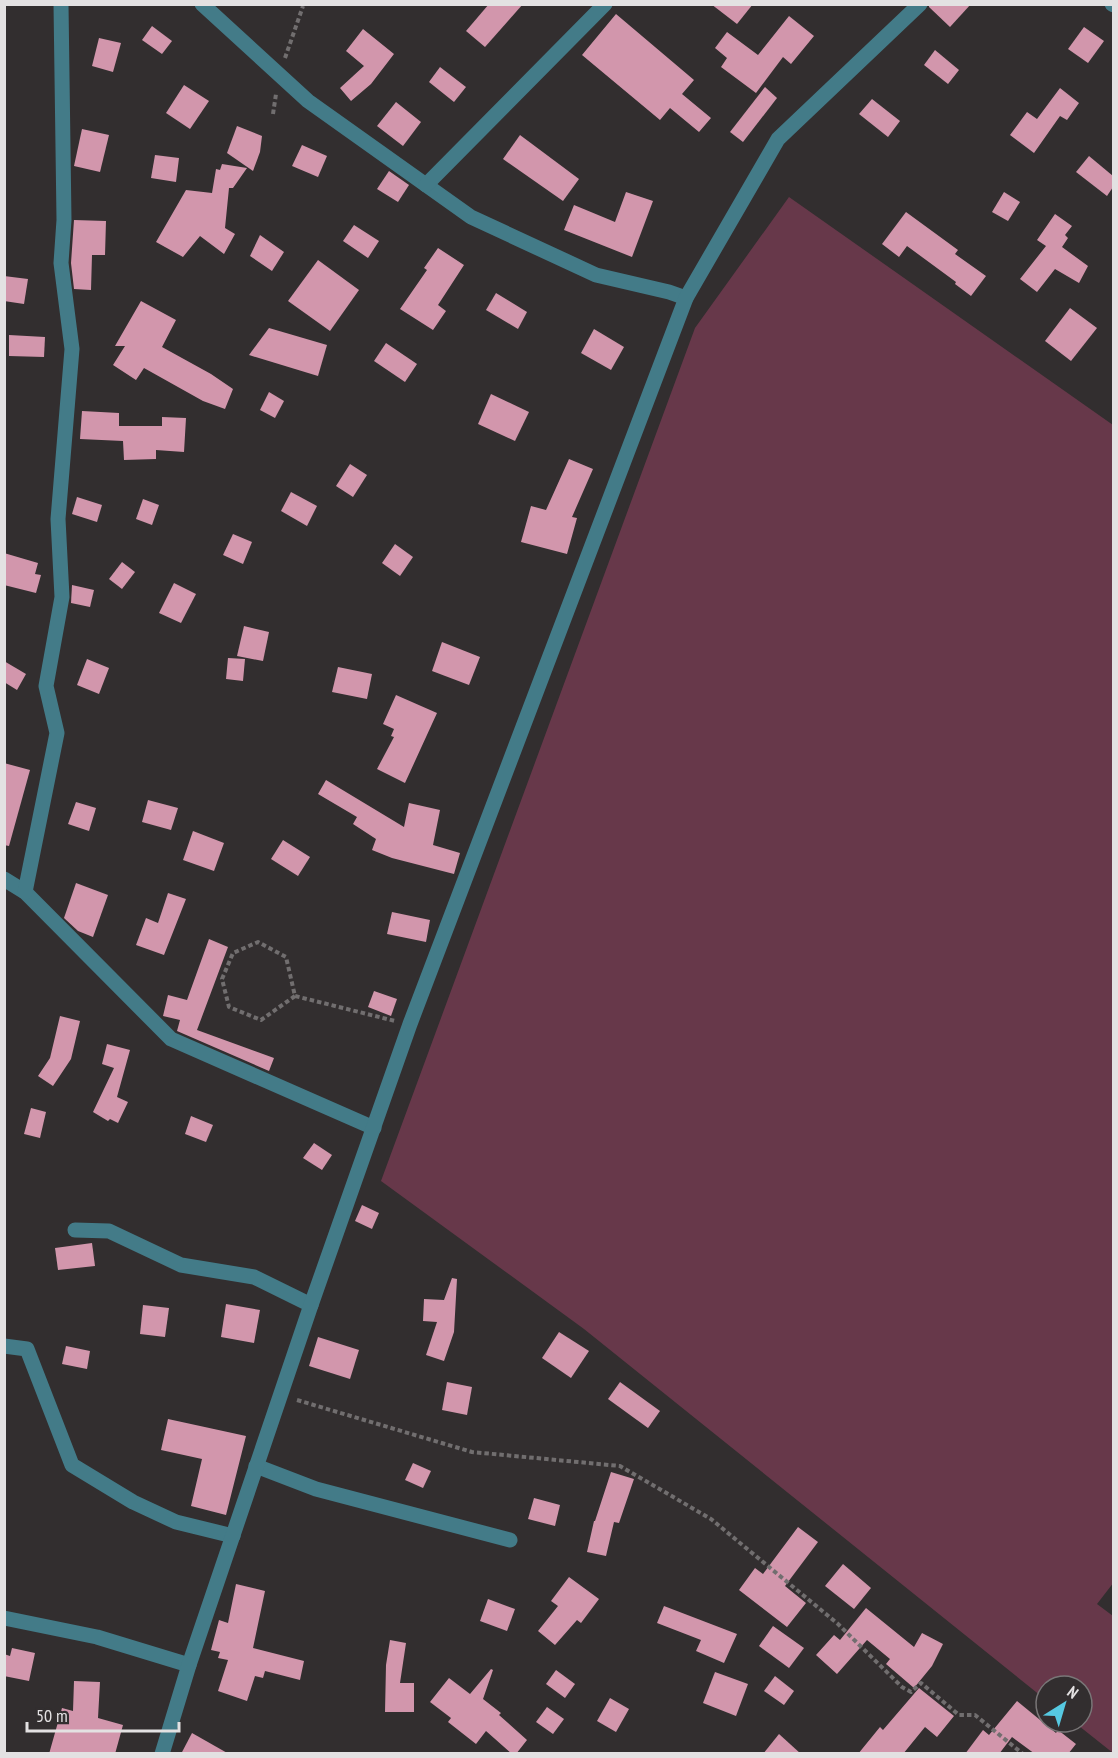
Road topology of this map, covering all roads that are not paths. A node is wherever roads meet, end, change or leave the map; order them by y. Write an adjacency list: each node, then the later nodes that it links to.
1 (61, 4): 8 (street)
2 (201, 4): 5 (street)
3 (605, 4): 5 (street)
4 (920, 4): 6 (street)
5 (426, 185): 6 (street)
6 (686, 298): 9 (street)
7 (4, 879): 8 (street)
8 (25, 892): 9 (street)
9 (374, 1128): 11 (street)
10 (75, 1230): 11 (street)
11 (311, 1305): 13 (street)
12 (4, 1346): 14 (street)
13 (256, 1466): 14 (street); 15 (street)
14 (233, 1536): 17 (street)
15 (510, 1540)
16 (4, 1618): 17 (street)
17 (189, 1665): 18 (street)
18 (162, 1754)

